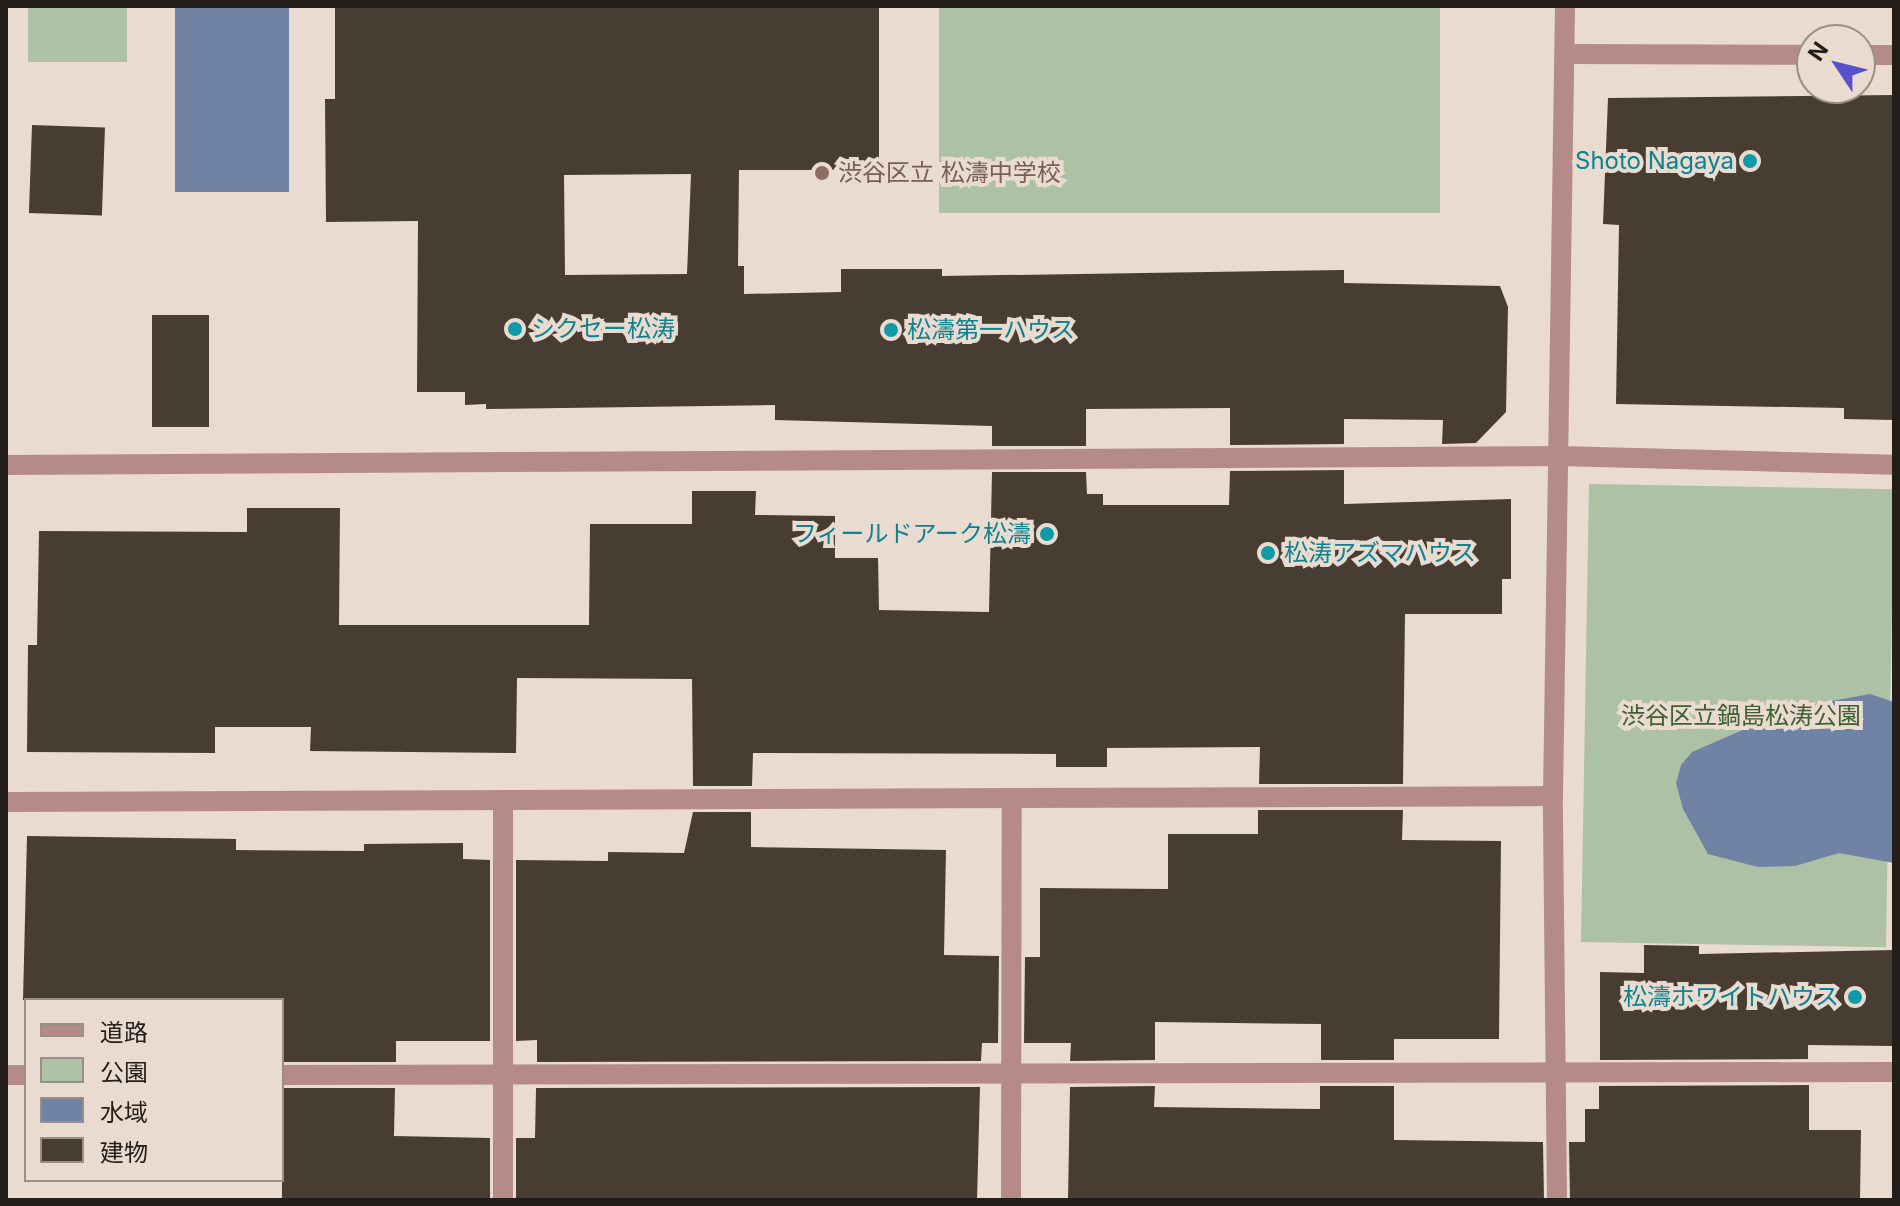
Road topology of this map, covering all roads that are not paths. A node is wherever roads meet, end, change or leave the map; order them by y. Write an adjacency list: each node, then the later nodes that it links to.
1 (1565, 6): 2 (street)
2 (1567, 54): 3 (street); 4 (street)
3 (1796, 55)
4 (1558, 456): 5 (street); 6 (street); 7 (street)
5 (6, 465)
6 (1894, 465)
7 (1553, 796): 8 (street); 13 (street)
8 (1012, 798): 9 (street); 11 (street)
9 (503, 801): 10 (street); 14 (street)
10 (6, 802)
11 (1013, 1071): 13 (street); 14 (street); 17 (street)
12 (1894, 1072): 13 (street)
13 (1557, 1073): 18 (street)
14 (502, 1074): 15 (street); 16 (street)
15 (284, 1075)
16 (503, 1200)
17 (1011, 1200)
18 (1557, 1200)

